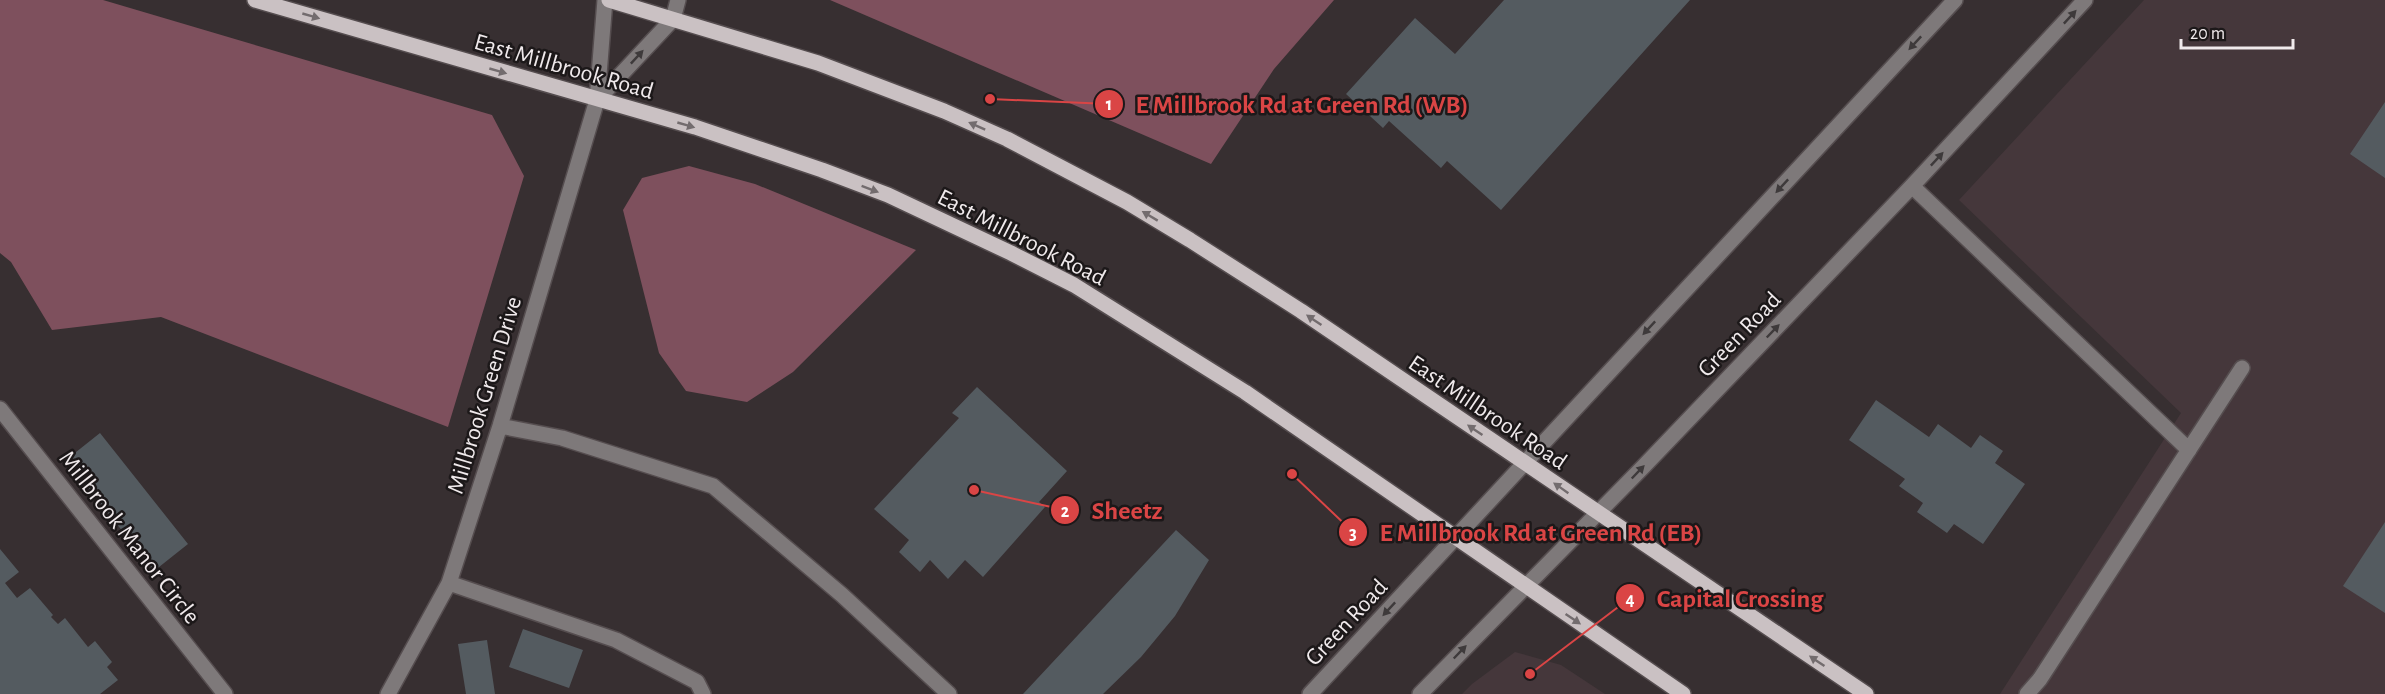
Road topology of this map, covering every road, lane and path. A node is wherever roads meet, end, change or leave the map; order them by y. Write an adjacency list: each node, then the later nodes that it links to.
1 (255, 0): 7 (main road, East Millbrook Road, one-way to 7)
2 (607, 0): 6 (main road, East Millbrook Road); 7 (street)
3 (678, 0): 6 (street)
4 (1955, 0): 13 (street, Green Road, one-way to 13)
5 (2085, 0): 8 (street, Green Road, one-way to 5)
6 (673, 19): 7 (street, one-way to 6); 13 (main road, East Millbrook Road, one-way to 6)
7 (597, 100): 11 (street, Millbrook Green Drive); 15 (main road, East Millbrook Road, one-way to 15)
8 (1912, 186): 12 (street); 14 (street, Green Road, one-way to 8)
9 (2242, 368): 12 (street)
10 (0, 409): 19 (street, Millbrook Manor Circle)
11 (500, 426): 16 (street, Millbrook Green Drive); 22 (street)
12 (2189, 450): 18 (street)
13 (1524, 463): 14 (main road, East Millbrook Road, one-way to 13); 15 (street, Green Road)
14 (1598, 514): 17 (street, Green Road); 26 (main road, East Millbrook Road, one-way to 14)
15 (1456, 537): 17 (main road, East Millbrook Road); 23 (street, Green Road, one-way to 23)
16 (449, 583): 20 (street, Millbrook Green Drive); 21 (street)
17 (1524, 586): 24 (street, Green Road, one-way to 17); 25 (main road, East Millbrook Road, one-way to 25)
18 (2040, 679): 27 (street); 28 (street)
19 (225, 694)
20 (388, 694)
21 (703, 694)
22 (949, 694)
23 (1310, 694)
24 (1420, 694)
25 (1683, 694)
26 (1866, 694)
27 (2027, 694)
28 (2037, 694)

